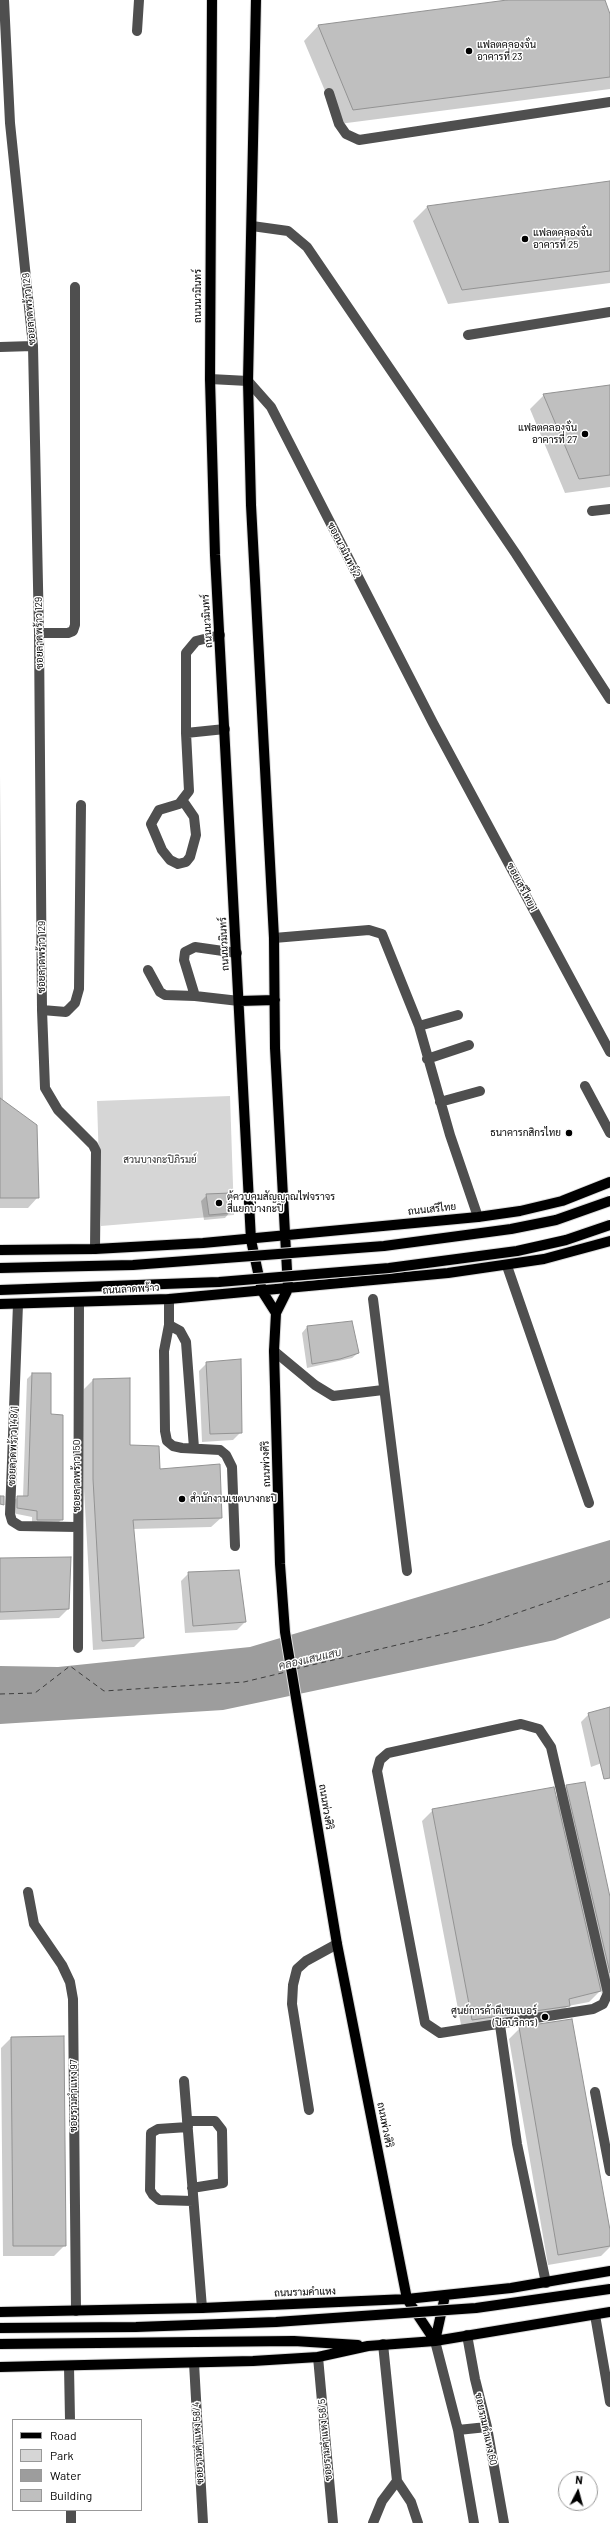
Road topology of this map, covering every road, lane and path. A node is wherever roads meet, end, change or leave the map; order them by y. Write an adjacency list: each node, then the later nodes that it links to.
1 (4, 0): 12 (street, ซอยลาดพร้าว 129)
2 (138, 0): 5 (street)
3 (212, 0): 14 (main road, ถนนนวมินทร์)
4 (256, 0): 8 (main road)
5 (138, 31)
6 (329, 93): 7 (street)
7 (610, 102)
8 (252, 226): 15 (main road); 20 (street)
9 (74, 287): 18 (street)
10 (610, 312): 11 (street)
11 (468, 335)
12 (33, 346): 13 (street); 18 (street, ซอยลาดพร้าว 129)
13 (0, 347)
14 (210, 379): 15 (street); 19 (main road, ถนนนวมินทร์)
15 (248, 382): 21 (street, ซอยนวมินทร์ 2); 26 (main road)
16 (610, 509): 17 (street)
17 (592, 511)
18 (39, 633): 32 (street, ซอยลาดพร้าว 129)
19 (220, 635): 22 (main road, ถนนนวมินทร์); 23 (street)
20 (610, 699)
21 (433, 723): 36 (street, ซอยเสรีไทย 1)
22 (225, 729): 23 (street); 27 (main road, ถนนนวมินทร์)
23 (186, 734): 24 (street)
24 (183, 800): 24 (street)
25 (81, 805): 32 (street)
26 (274, 938): 30 (main road); 34 (street)
27 (237, 953): 29 (street); 31 (main road, ถนนนวมินทร์)
28 (148, 970): 29 (street)
29 (195, 996): 31 (street)
30 (275, 1000): 31 (main road); 46 (main road)
31 (239, 1001): 47 (main road, ถนนนวมินทร์)
32 (42, 1010): 49 (street, ซอยลาดพร้าว 129)
33 (458, 1015): 34 (street)
34 (419, 1026): 37 (street)
35 (469, 1045): 37 (street)
36 (610, 1052)
37 (427, 1059): 40 (street)
38 (585, 1086): 41 (street)
39 (480, 1091): 40 (street)
40 (440, 1102): 44 (street)
41 (610, 1133)
42 (610, 1182): 44 (main road, ถนนเสรีไทย)
43 (610, 1201): 52 (main road, bridge)
44 (478, 1217): 46 (main road, ถนนเสรีไทย)
45 (610, 1225): 54 (main road, bridge)
46 (284, 1236): 47 (main road, ถนนเสรีไทย); 53 (main road)
47 (251, 1240): 49 (main road); 55 (main road)
48 (610, 1240): 51 (main road)
49 (95, 1249): 50 (main road)
50 (0, 1250)
51 (507, 1266): 53 (main road); 66 (street)
52 (0, 1268)
53 (288, 1289): 55 (main road); 61 (main road, ถนนพ่วงศิริ)
54 (0, 1290)
55 (262, 1291): 56 (main road, ถนนลาดพร้าว); 61 (main road)
56 (169, 1299): 58 (main road, ถนนลาดพร้าว); 62 (street)
57 (372, 1299): 64 (street)
58 (79, 1303): 60 (main road, ถนนลาดพร้าว); 67 (street, ซอยลาดพร้าว 150)
59 (0, 1304): 60 (main road, ถนนลาดพร้าว)
60 (18, 1304): 67 (street, ซอยลาดพร้าว 148/1)
61 (276, 1313): 63 (main road, ถนนพ่วงศิริ)
62 (169, 1325): 65 (street); 65 (street)
63 (274, 1351): 64 (street); 72 (main road, ถนนพ่วงศิริ)
64 (383, 1390): 69 (street)
65 (194, 1448): 68 (street)
66 (589, 1503)
67 (77, 1527): 70 (street, ซอยลาดพร้าว 150)
68 (235, 1546)
69 (407, 1571)
70 (78, 1648)
71 (28, 1892): 87 (street, ซอยรามคำแหง 97)
72 (337, 1944): 76 (street); 85 (main road, ถนนพ่วงศิริ)
73 (500, 2025): 73 (street); 82 (street)
74 (184, 2081): 77 (street)
75 (595, 2092): 78 (street)
76 (310, 2110)
77 (187, 2124): 79 (street); 79 (street); 80 (street)
78 (610, 2171)
79 (192, 2188): 80 (street)
80 (193, 2201): 86 (street)
81 (610, 2271): 82 (main road, ถนนรามคำแหง)
82 (546, 2283): 84 (main road, ถนนรามคำแหง)
83 (610, 2290): 91 (main road, bridge)
84 (445, 2296): 85 (main road, ถนนรามคำแหง); 93 (main road)
85 (407, 2299): 86 (main road, ถนนรามคำแหง); 93 (main road)
86 (202, 2308): 87 (main road, ถนนรามคำแหง)
87 (76, 2311): 88 (main road, ถนนรามคำแหง)
88 (0, 2312)
89 (610, 2312): 90 (main road)
90 (595, 2315): 92 (main road); 101 (street)
91 (0, 2328)
92 (467, 2335): 93 (main road); 103 (street, ซอยรามคำแหง 60)
93 (435, 2341): 95 (main road); 104 (street)
94 (0, 2344): 96 (main road)
95 (383, 2344): 96 (main road); 105 (street)
96 (368, 2346): 97 (main road)
97 (318, 2357): 98 (main road); 109 (street, ซอยรามคำแหง 58/5)
98 (194, 2363): 99 (main road); 108 (street, ซอยรามคำแหง 58/4)
99 (69, 2366): 100 (main road); 102 (street)
100 (0, 2368)
101 (610, 2402)
102 (70, 2419)
103 (487, 2426): 104 (street); 113 (street, ซอยรามคำแหง 60)
104 (458, 2430): 112 (street)
105 (397, 2481): 110 (street); 111 (street)
106 (71, 2511): 107 (street)
107 (71, 2523)
108 (203, 2523)
109 (333, 2523)
110 (373, 2523)
111 (418, 2523)
112 (474, 2523)
113 (504, 2523)

